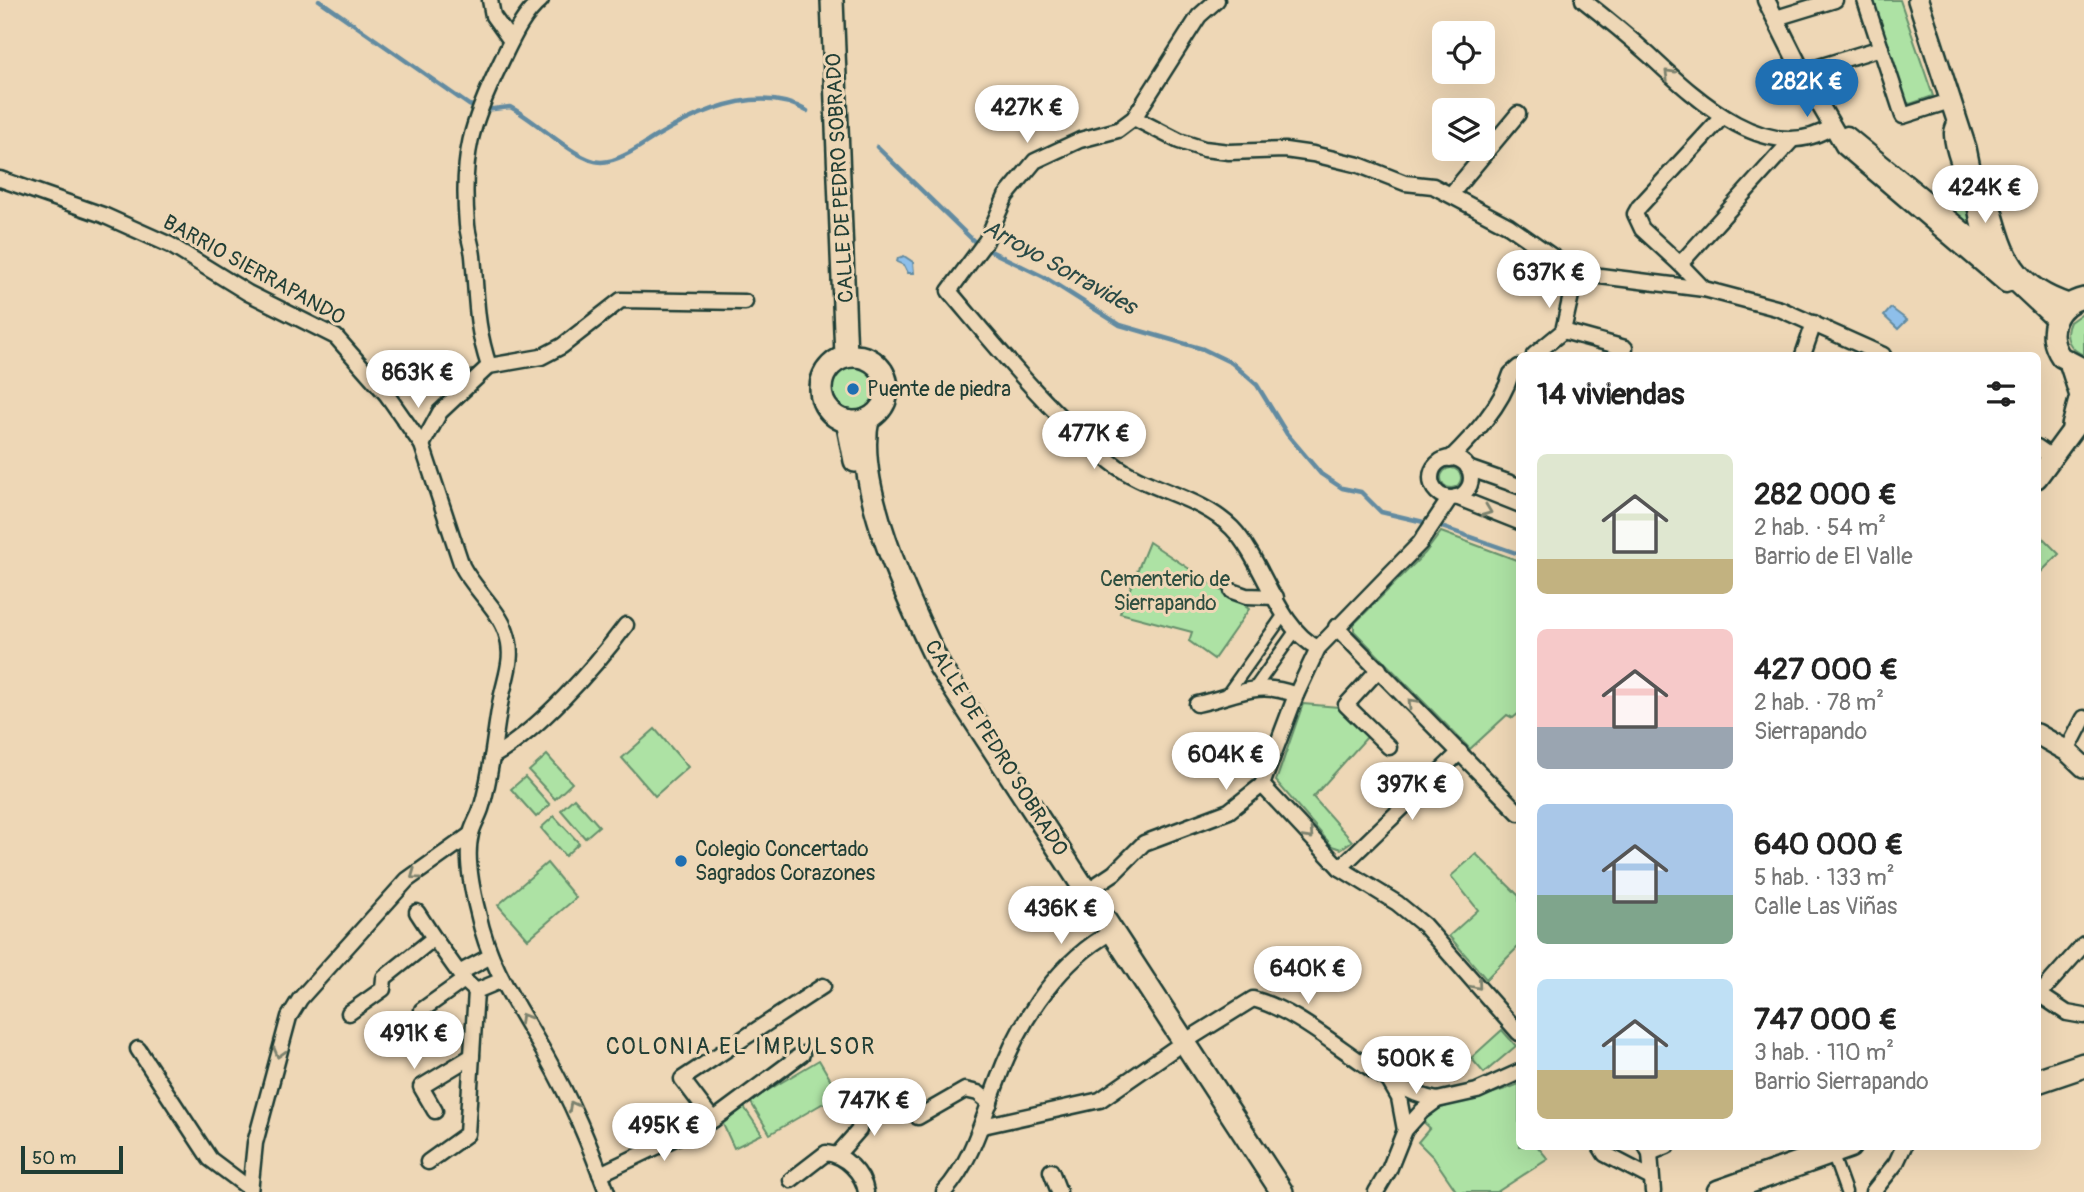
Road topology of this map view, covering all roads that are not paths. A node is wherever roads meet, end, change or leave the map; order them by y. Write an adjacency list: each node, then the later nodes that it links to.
1 (490, 0): 12 (street)
2 (541, 0): 12 (street)
3 (832, 0): 39 (main road, CALLE DE PEDRO SOBRADO)
4 (843, 0): 39 (main road, CALLE DE PEDRO SOBRADO)
5 (1217, 0): 18 (street)
6 (1583, 0): 17 (street, one-way to 6)
7 (1766, 0): 11 (street)
8 (1835, 0): 11 (street)
9 (1866, 0): 13 (street)
10 (1918, 0): 15 (main road)
11 (1776, 18): 14 (street)
12 (511, 41): 40 (street)
13 (1881, 48): 14 (street); 15 (street)
14 (1802, 72): 19 (street)
15 (1954, 110): 21 (main road); 24 (street)
16 (1518, 114): 23 (street)
17 (1722, 117): 20 (street); 26 (street)
18 (1134, 118): 23 (street); 55 (street)
19 (1833, 126): 20 (street); 24 (street); 32 (street)
20 (1792, 140): 26 (street)
21 (1966, 148): 25 (main road); 28 (main road)
22 (0, 179): 46 (street, BARRIO SIERRAPANDO)
23 (1452, 193): 27 (street)
24 (1931, 204): 25 (street)
25 (1989, 251): 28 (street); 32 (main road)
26 (1680, 264): 30 (street)
27 (1576, 273): 30 (street); 34 (street)
28 (2016, 273): 32 (main road)
29 (2084, 282): 32 (main road)
30 (1704, 289): 33 (street)
31 (745, 302): 40 (street)
32 (2067, 310): 41 (main road)
33 (1814, 323): 37 (street); 38 (street)
34 (1563, 331): 35 (street); 36 (street)
35 (1625, 348)
36 (1538, 352)
37 (1804, 352)
38 (1877, 352)
39 (853, 356): 44 (main road); 44 (main road)
40 (489, 366): 46 (street)
41 (2077, 367): 45 (main road)
42 (1516, 370): 43 (street)
43 (1514, 385): 48 (street)
44 (858, 420): 77 (main road, CALLE DE PEDRO SOBRADO); 79 (main road, CALLE DE PEDRO SOBRADO)
45 (2078, 421): 47 (main road)
46 (422, 444): 71 (street, BARRIO SIERRAPANDO)
47 (2045, 452)
48 (1460, 463): 49 (street); 50 (street); 51 (street)
49 (1516, 485)
50 (1436, 491): 51 (street); 52 (street)
51 (1453, 498): 52 (street); 53 (street, one-way to 53)
52 (1438, 514): 58 (street)
53 (1516, 522)
54 (1232, 591): 55 (street)
55 (1276, 597): 56 (street)
56 (1285, 613): 59 (street); 63 (street)
57 (625, 625): 71 (street)
58 (1336, 627): 60 (street); 61 (street)
59 (1296, 630): 60 (street); 62 (street)
60 (1318, 648): 64 (street)
61 (1379, 669): 68 (street); 70 (street, one-way to 61)
62 (1254, 689): 63 (street); 64 (street)
63 (1228, 693): 65 (street)
64 (1296, 695): 73 (street)
65 (1197, 704)
66 (2084, 718): 69 (street)
67 (2041, 736): 69 (main road)
68 (1389, 747)
69 (2067, 751): 72 (main road)
70 (1460, 752): 74 (street); 76 (street)
71 (492, 758): 75 (street, BARRIO SIERRAPANDO)
72 (2084, 767)
73 (1262, 785): 76 (street, one-way to 76); 77 (street)
74 (1516, 810)
75 (470, 835): 82 (street, BARRIO SIERRAPANDO); 120 (street, one-way to 120)
76 (1340, 868): 91 (street, one-way to 91)
77 (1087, 891): 93 (main road, CALLE DE PEDRO SOBRADO)
78 (417, 912): 80 (street)
79 (1102, 937): 93 (main road, CALLE DE PEDRO SOBRADO); 103 (street)
80 (434, 938): 83 (street); 89 (street)
81 (2084, 944): 87 (street)
82 (491, 956): 83 (street); 84 (street, BARRIO SIERRAPANDO)
83 (461, 977): 86 (street); 92 (street)
84 (500, 981): 86 (street); 117 (street, BARRIO SIERRAPANDO, one-way to 84)
85 (823, 986): 106 (street)
86 (476, 991): 96 (street)
87 (2041, 994)
88 (2041, 997): 90 (street)
89 (349, 1013)
90 (2084, 1016)
91 (1516, 1030)
92 (393, 1042)
93 (1180, 1045): 99 (street); 107 (street); 125 (main road, CALLE DE PEDRO SOBRADO); 126 (main road, CALLE DE PEDRO SOBRADO)
94 (138, 1049): 120 (street)
95 (802, 1054): 106 (street)
96 (472, 1056): 104 (street); 115 (street)
97 (2084, 1065): 100 (highway)
98 (1516, 1073): 102 (street)
99 (1386, 1076): 102 (street); 108 (street)
100 (2041, 1080)
101 (861, 1100): 114 (street)
102 (1437, 1100): 108 (street)
103 (990, 1102): 105 (street); 107 (street)
104 (436, 1111)
105 (918, 1117)
106 (713, 1120): 117 (street)
107 (983, 1126): 123 (street)
108 (1405, 1130): 127 (street)
109 (1602, 1150): 119 (street)
110 (1648, 1150): 119 (street)
111 (1837, 1150): 128 (highway)
112 (1840, 1150): 129 (street)
113 (1901, 1150): 130 (street)
114 (837, 1155): 118 (street); 122 (street)
115 (428, 1162)
116 (1051, 1171): 124 (street)
117 (600, 1174): 121 (street, BARRIO SIERRAPANDO)
118 (791, 1180)
119 (1652, 1185)
120 (250, 1190)
121 (607, 1192)
122 (866, 1192)
123 (944, 1192)
124 (1059, 1192)
125 (1267, 1192)
126 (1282, 1192)
127 (1376, 1192)
128 (1719, 1192)
129 (1846, 1192)
130 (1872, 1192)

